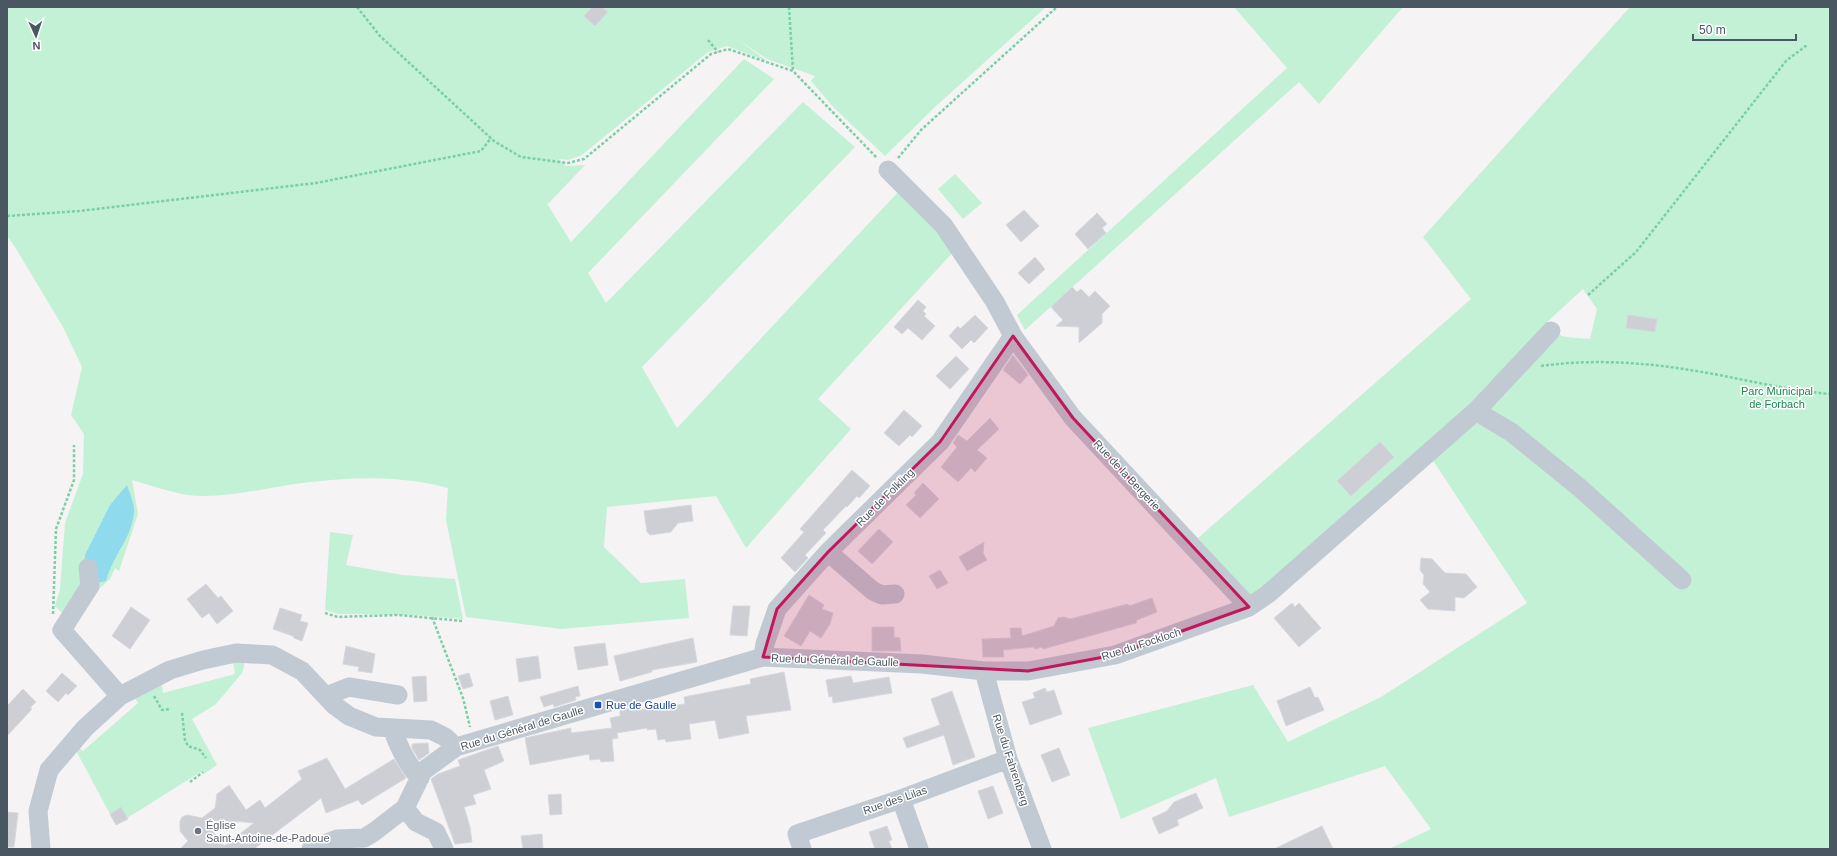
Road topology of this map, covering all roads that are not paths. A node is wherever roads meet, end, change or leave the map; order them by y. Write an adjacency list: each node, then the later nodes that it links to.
1 (888, 170): 3 (street, Rue de la Bergerie)
2 (1551, 331): 4 (street, Rue du Fockloch)
3 (1013, 336): 5 (street, Rue de Folkling); 9 (street, Rue de la Bergerie)
4 (1477, 410): 7 (street); 9 (street, Rue du Fockloch)
5 (828, 552): 8 (street); 10 (street, Rue de Folkling)
6 (88, 568): 12 (street)
7 (1682, 580)
8 (895, 594)
9 (1249, 607): 11 (street, Rue du Fockloch)
10 (763, 657): 11 (street, Rue du Général de Gaulle); 16 (street, Rue du Général de Gaulle)
11 (984, 670): 17 (street, Rue du Fahrenberg)
12 (120, 696): 13 (street); 22 (street)
13 (326, 696): 14 (street); 15 (street)
14 (398, 696)
15 (392, 728): 16 (street); 18 (street)
16 (456, 747): 18 (street, Rue du Général de Gaulle)
17 (1008, 759): 19 (street, Rue des Lilas); 27 (street, Rue du Fahrenberg)
18 (420, 778): 20 (street, Rue du Général de Gaulle)
19 (901, 799): 25 (street, Rue des Lilas); 26 (street)
20 (405, 808): 21 (street, Rue du Général de Gaulle); 24 (street)
21 (366, 843): 23 (street, Rue du Général de Gaulle)
22 (41, 849)
23 (310, 849)
24 (444, 849)
25 (802, 849)
26 (918, 849)
27 (1042, 849)

